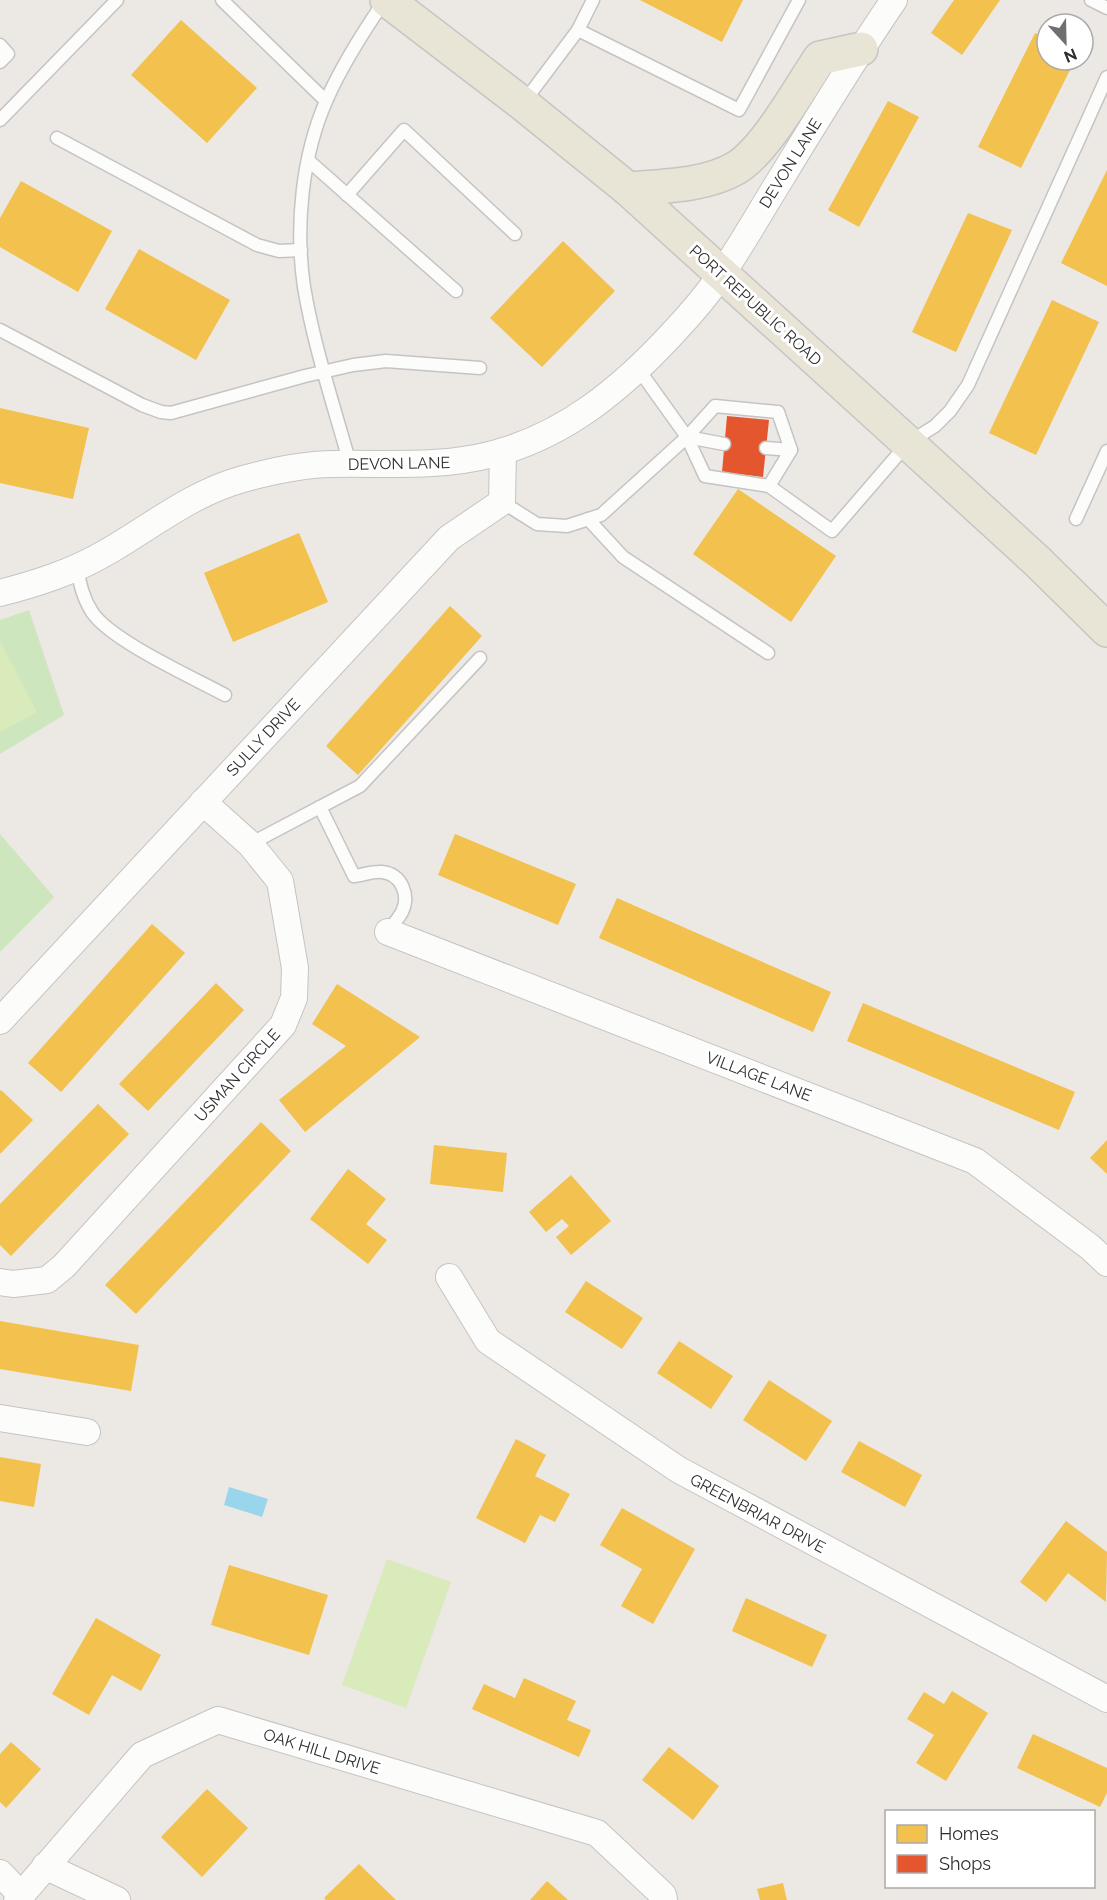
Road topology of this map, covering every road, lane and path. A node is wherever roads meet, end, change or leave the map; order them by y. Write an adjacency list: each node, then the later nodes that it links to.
1 (117, 0): 16 (lane)
2 (222, 0): 14 (lane)
3 (386, 0): 14 (lane); 15 (main road, PORT REPUBLIC ROAD)
4 (593, 0): 9 (lane)
5 (799, 0): 9 (lane)
6 (894, 0): 11 (street, DEVON LANE)
7 (1091, 0): 8 (lane)
8 (1107, 8)
9 (578, 30): 15 (lane)
10 (0, 45): 12 (lane)
11 (861, 49): 19 (main road); 23 (street, DEVON LANE)
12 (0, 62)
13 (1107, 77): 30 (lane)
14 (326, 101): 18 (lane)
15 (523, 105): 19 (main road, PORT REPUBLIC ROAD)
16 (0, 120)
17 (57, 138): 22 (lane)
18 (309, 161): 20 (lane); 22 (lane)
19 (628, 189): 23 (main road, PORT REPUBLIC ROAD)
20 (347, 195): 21 (lane); 24 (lane)
21 (515, 234)
22 (301, 250): 28 (lane)
23 (722, 274): 27 (street, DEVON LANE); 30 (main road, PORT REPUBLIC ROAD)
24 (456, 291)
25 (0, 330): 28 (lane)
26 (480, 368): 28 (lane)
27 (639, 370): 29 (lane); 34 (street, DEVON LANE)
28 (325, 371): 36 (lane)
29 (687, 436): 31 (lane); 33 (lane); 37 (lane); 39 (lane)
30 (908, 443): 37 (lane); 43 (main road, PORT REPUBLIC ROAD)
31 (724, 444)
32 (766, 448): 33 (lane)
33 (791, 450): 37 (lane)
34 (503, 451): 36 (street, DEVON LANE); 38 (street)
35 (1107, 451): 40 (lane)
36 (350, 464): 41 (street, DEVON LANE)
37 (770, 486)
38 (502, 502): 39 (lane); 47 (street, SULLY DRIVE)
39 (588, 519): 44 (lane)
40 (1076, 519)
41 (77, 568): 42 (street, DEVON LANE); 46 (lane)
42 (0, 593)
43 (1107, 630)
44 (768, 652)
45 (480, 658): 48 (lane)
46 (225, 695)
47 (202, 802): 49 (street, USMAN CIRCLE); 51 (street, SULLY DRIVE)
48 (320, 807): 49 (lane); 50 (lane)
49 (250, 844): 54 (street, USMAN CIRCLE)
50 (387, 932): 52 (street, VILLAGE LANE)
51 (0, 1021)
52 (1107, 1263)
53 (449, 1277): 57 (street, GREENBRIAR DRIVE)
54 (0, 1282)
55 (0, 1418): 56 (street)
56 (87, 1432)
57 (1107, 1699)
58 (45, 1866): 60 (street, OAK HILL DRIVE); 61 (street); 62 (street, OAK HILL DRIVE)
59 (0, 1873): 60 (street)
60 (19, 1897)
61 (117, 1900)
62 (664, 1900)

